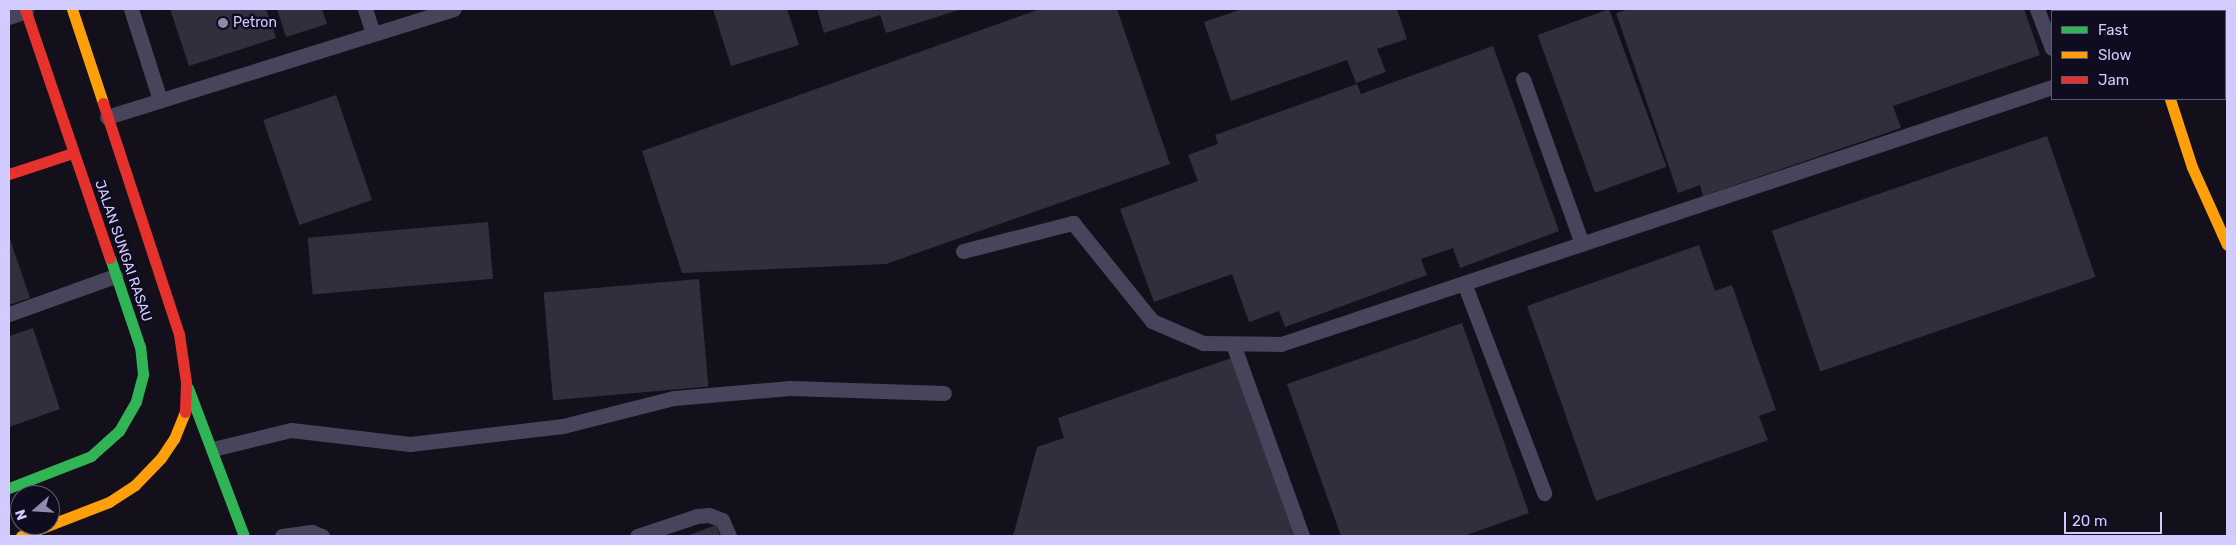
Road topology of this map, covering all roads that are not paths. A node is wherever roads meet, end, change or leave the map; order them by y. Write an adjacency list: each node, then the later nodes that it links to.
1 (72, 9): 14 (main road, JALAN SUNGAI RASAU)
2 (131, 9): 12 (lane)
3 (366, 9): 8 (lane)
4 (454, 9): 8 (lane)
5 (2037, 9): 9 (lane)
6 (25, 10): 7 (lane); 15 (main road, JALAN SUNGAI RASAU)
7 (9, 17)
8 (373, 34): 12 (lane)
9 (2051, 45)
10 (1523, 78): 17 (lane)
11 (2051, 87): 17 (lane)
12 (160, 100): 14 (lane)
13 (2170, 100): 18 (main road)
14 (108, 117): 24 (main road, JALAN SUNGAI RASAU)
15 (73, 153): 16 (main road); 20 (main road, JALAN SUNGAI RASAU)
16 (9, 174)
17 (1582, 244): 21 (lane)
18 (2227, 245)
19 (963, 251): 23 (lane)
20 (115, 276): 22 (lane); 27 (main road, JALAN SUNGAI RASAU)
21 (1464, 283): 23 (lane); 28 (lane)
22 (9, 314)
23 (1233, 344): 35 (lane)
24 (186, 382): 26 (main road); 29 (main road)
25 (944, 393): 26 (lane)
26 (213, 449): 30 (main road)
27 (9, 488)
28 (1544, 493)
29 (21, 536)
30 (244, 536)
31 (282, 536): 32 (lane)
32 (322, 536)
33 (637, 536): 34 (lane)
34 (729, 536)
35 (1302, 536)

